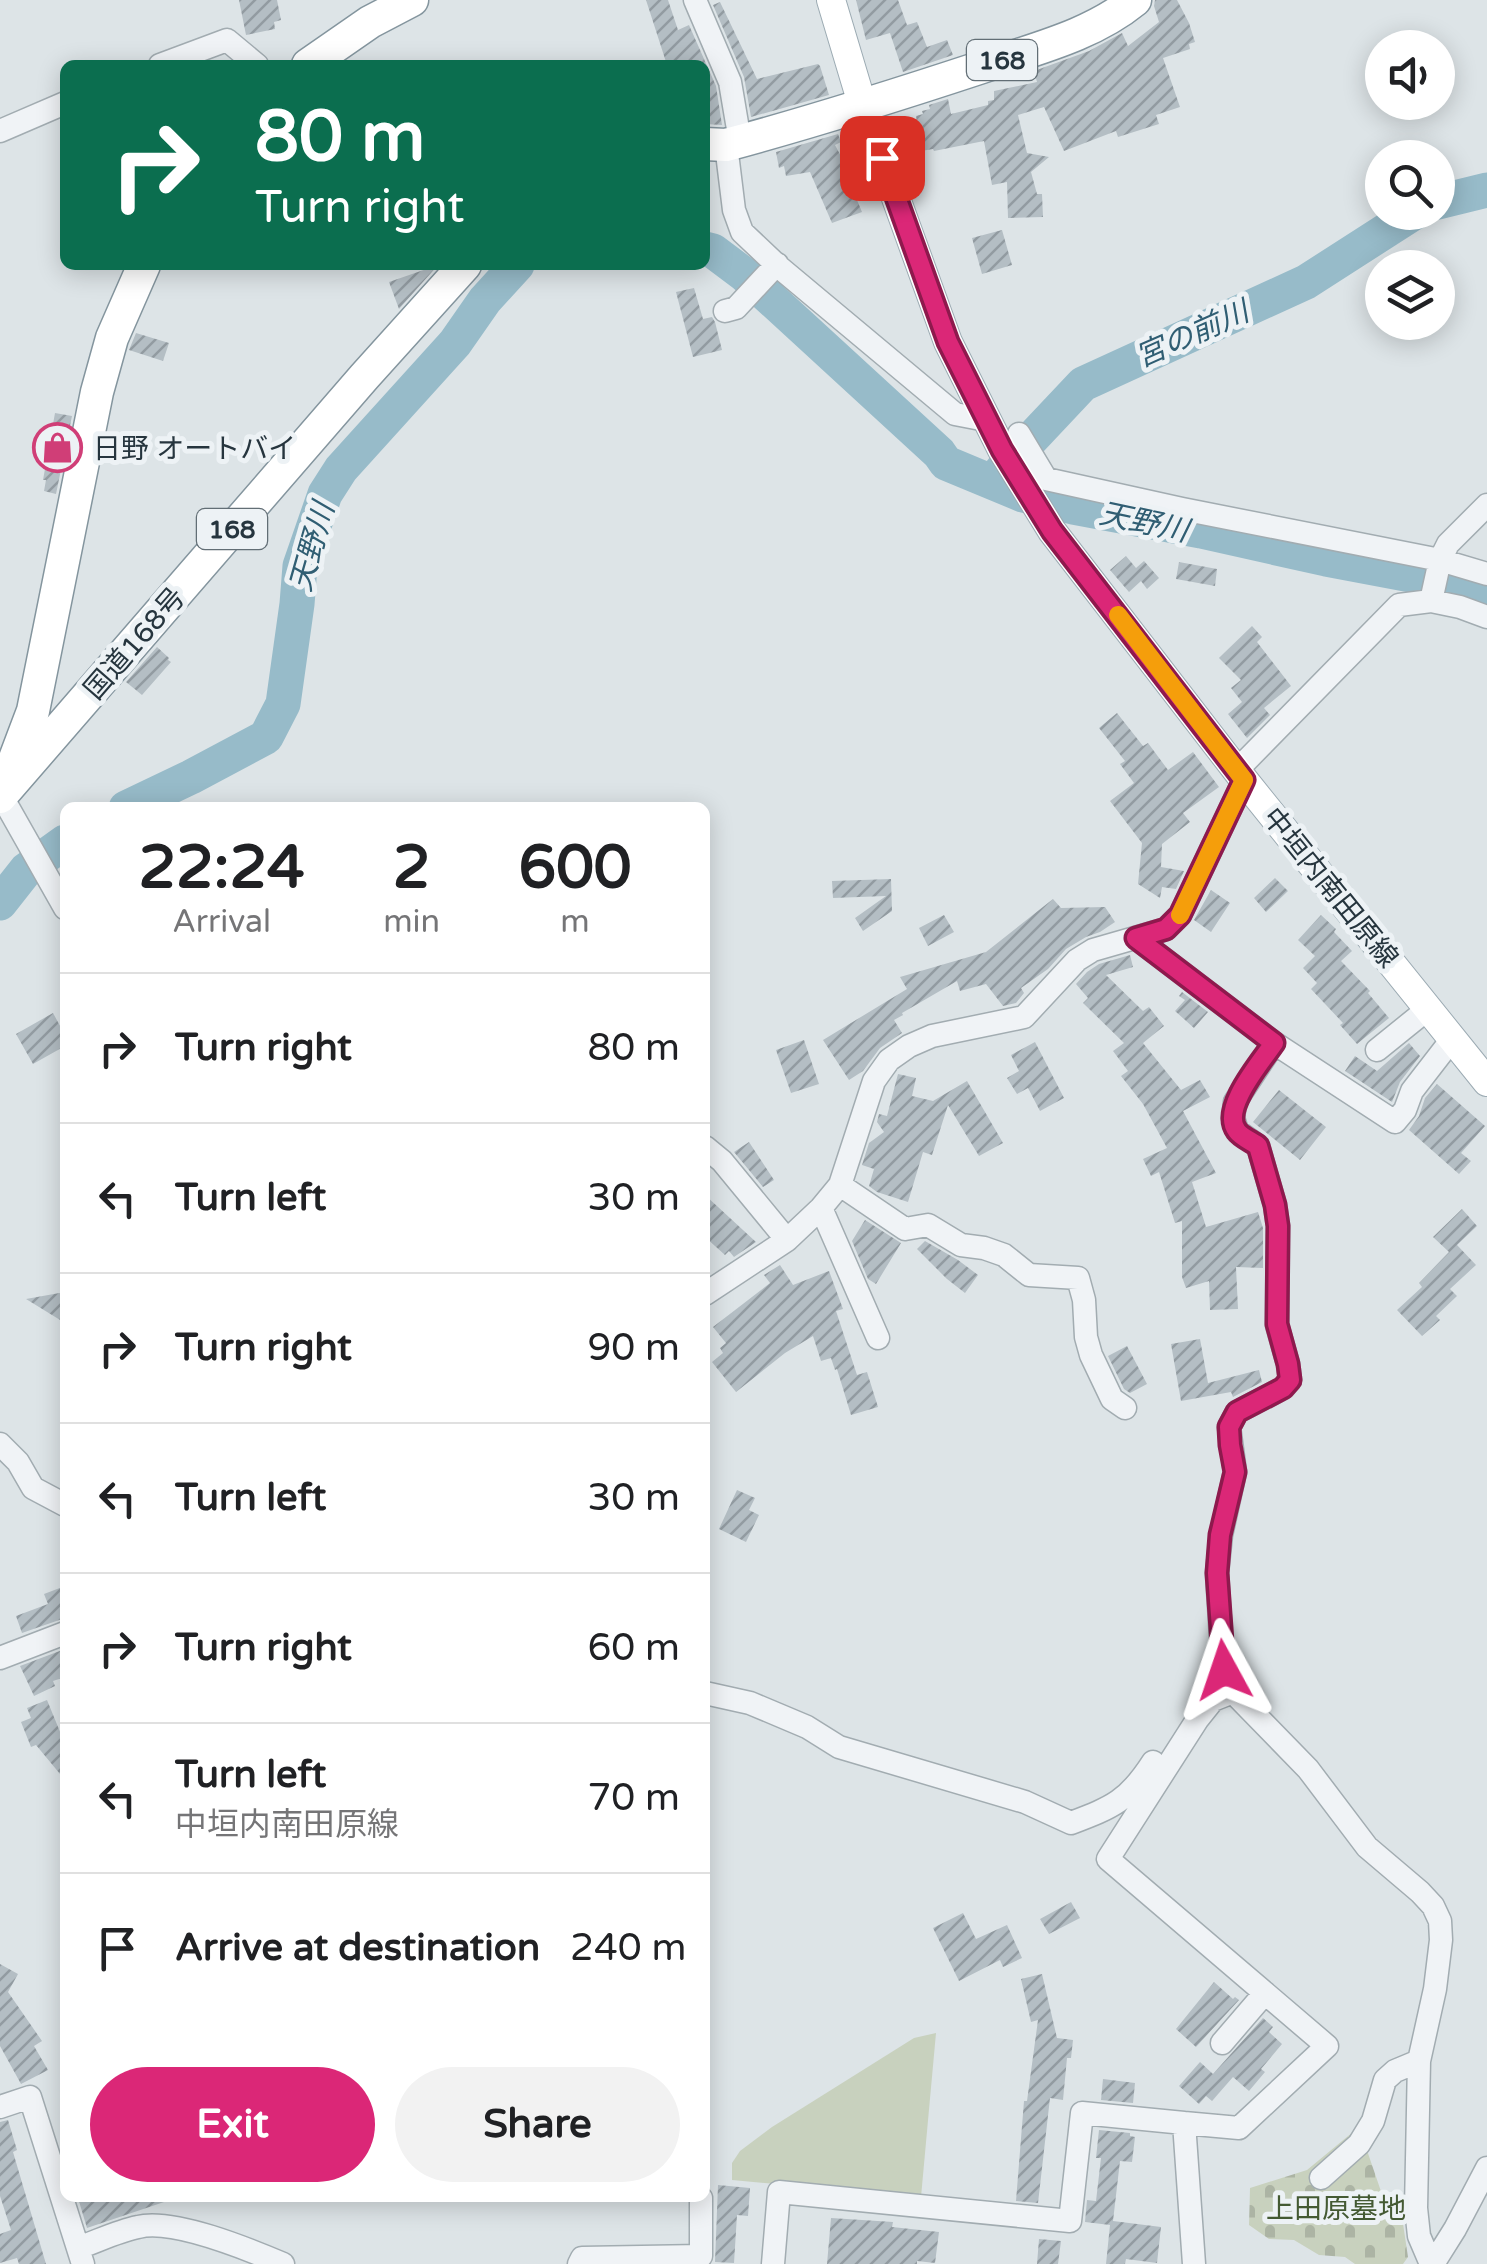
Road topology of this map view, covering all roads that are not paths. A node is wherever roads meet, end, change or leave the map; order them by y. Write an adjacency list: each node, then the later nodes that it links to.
1 (412, 0): 7 (highway)
2 (695, 0): 11 (street)
3 (831, 0): 9 (main road, 中垣内南田原線)
4 (1135, 0): 9 (highway, 168)
5 (174, 60): 6 (street)
6 (252, 60)
7 (315, 60)
8 (60, 104): 10 (street)
9 (863, 106): 11 (highway, 168); 16 (main road, 中垣内南田原線)
10 (5, 121)
11 (724, 143): 12 (street)
12 (774, 269): 15 (street); 16 (street)
13 (142, 270): 24 (highway, 国道168号)
14 (460, 270): 24 (highway, 国道168号 / 168)
15 (735, 306)
16 (986, 420): 17 (main road, 中垣内南田原線)
17 (1012, 445): 19 (street); 23 (main road, 中垣内南田原線)
18 (1487, 505): 19 (street)
19 (1440, 560): 20 (street); 21 (street)
20 (1487, 574)
21 (1432, 601): 22 (street); 23 (street)
22 (1487, 617)
23 (1241, 774): 26 (street); 27 (main road, 中垣内南田原線)
24 (1, 796): 25 (street)
25 (60, 899)
26 (1136, 938): 29 (street); 33 (street)
27 (1429, 1008): 28 (main road, 中垣内南田原線); 30 (street)
28 (1453, 1038): 29 (street); 31 (main road, 中垣内南田原線)
29 (1274, 1043): 44 (street)
30 (1376, 1050)
31 (1487, 1082)
32 (710, 1151): 35 (street)
33 (840, 1185): 34 (street); 38 (street)
34 (821, 1208): 35 (street); 37 (street)
35 (787, 1240): 36 (street)
36 (710, 1291)
37 (878, 1338)
38 (1126, 1408)
39 (0, 1444): 40 (street)
40 (60, 1504)
41 (60, 1636): 42 (street)
42 (0, 1658)
43 (710, 1694): 44 (street)
44 (1223, 1696): 45 (street); 47 (street)
45 (1266, 1993): 46 (street); 49 (street)
46 (1222, 2043)
47 (1419, 2061): 51 (street); 60 (street)
48 (2, 2102): 52 (street)
49 (1184, 2123): 58 (street); 59 (street)
50 (1487, 2168): 60 (street)
51 (1320, 2178)
52 (60, 2192)
53 (63, 2202): 55 (street)
54 (701, 2202): 57 (street)
55 (80, 2256): 56 (street)
56 (284, 2264)
57 (578, 2264)
58 (772, 2264)
59 (1194, 2264)
60 (1432, 2264)

